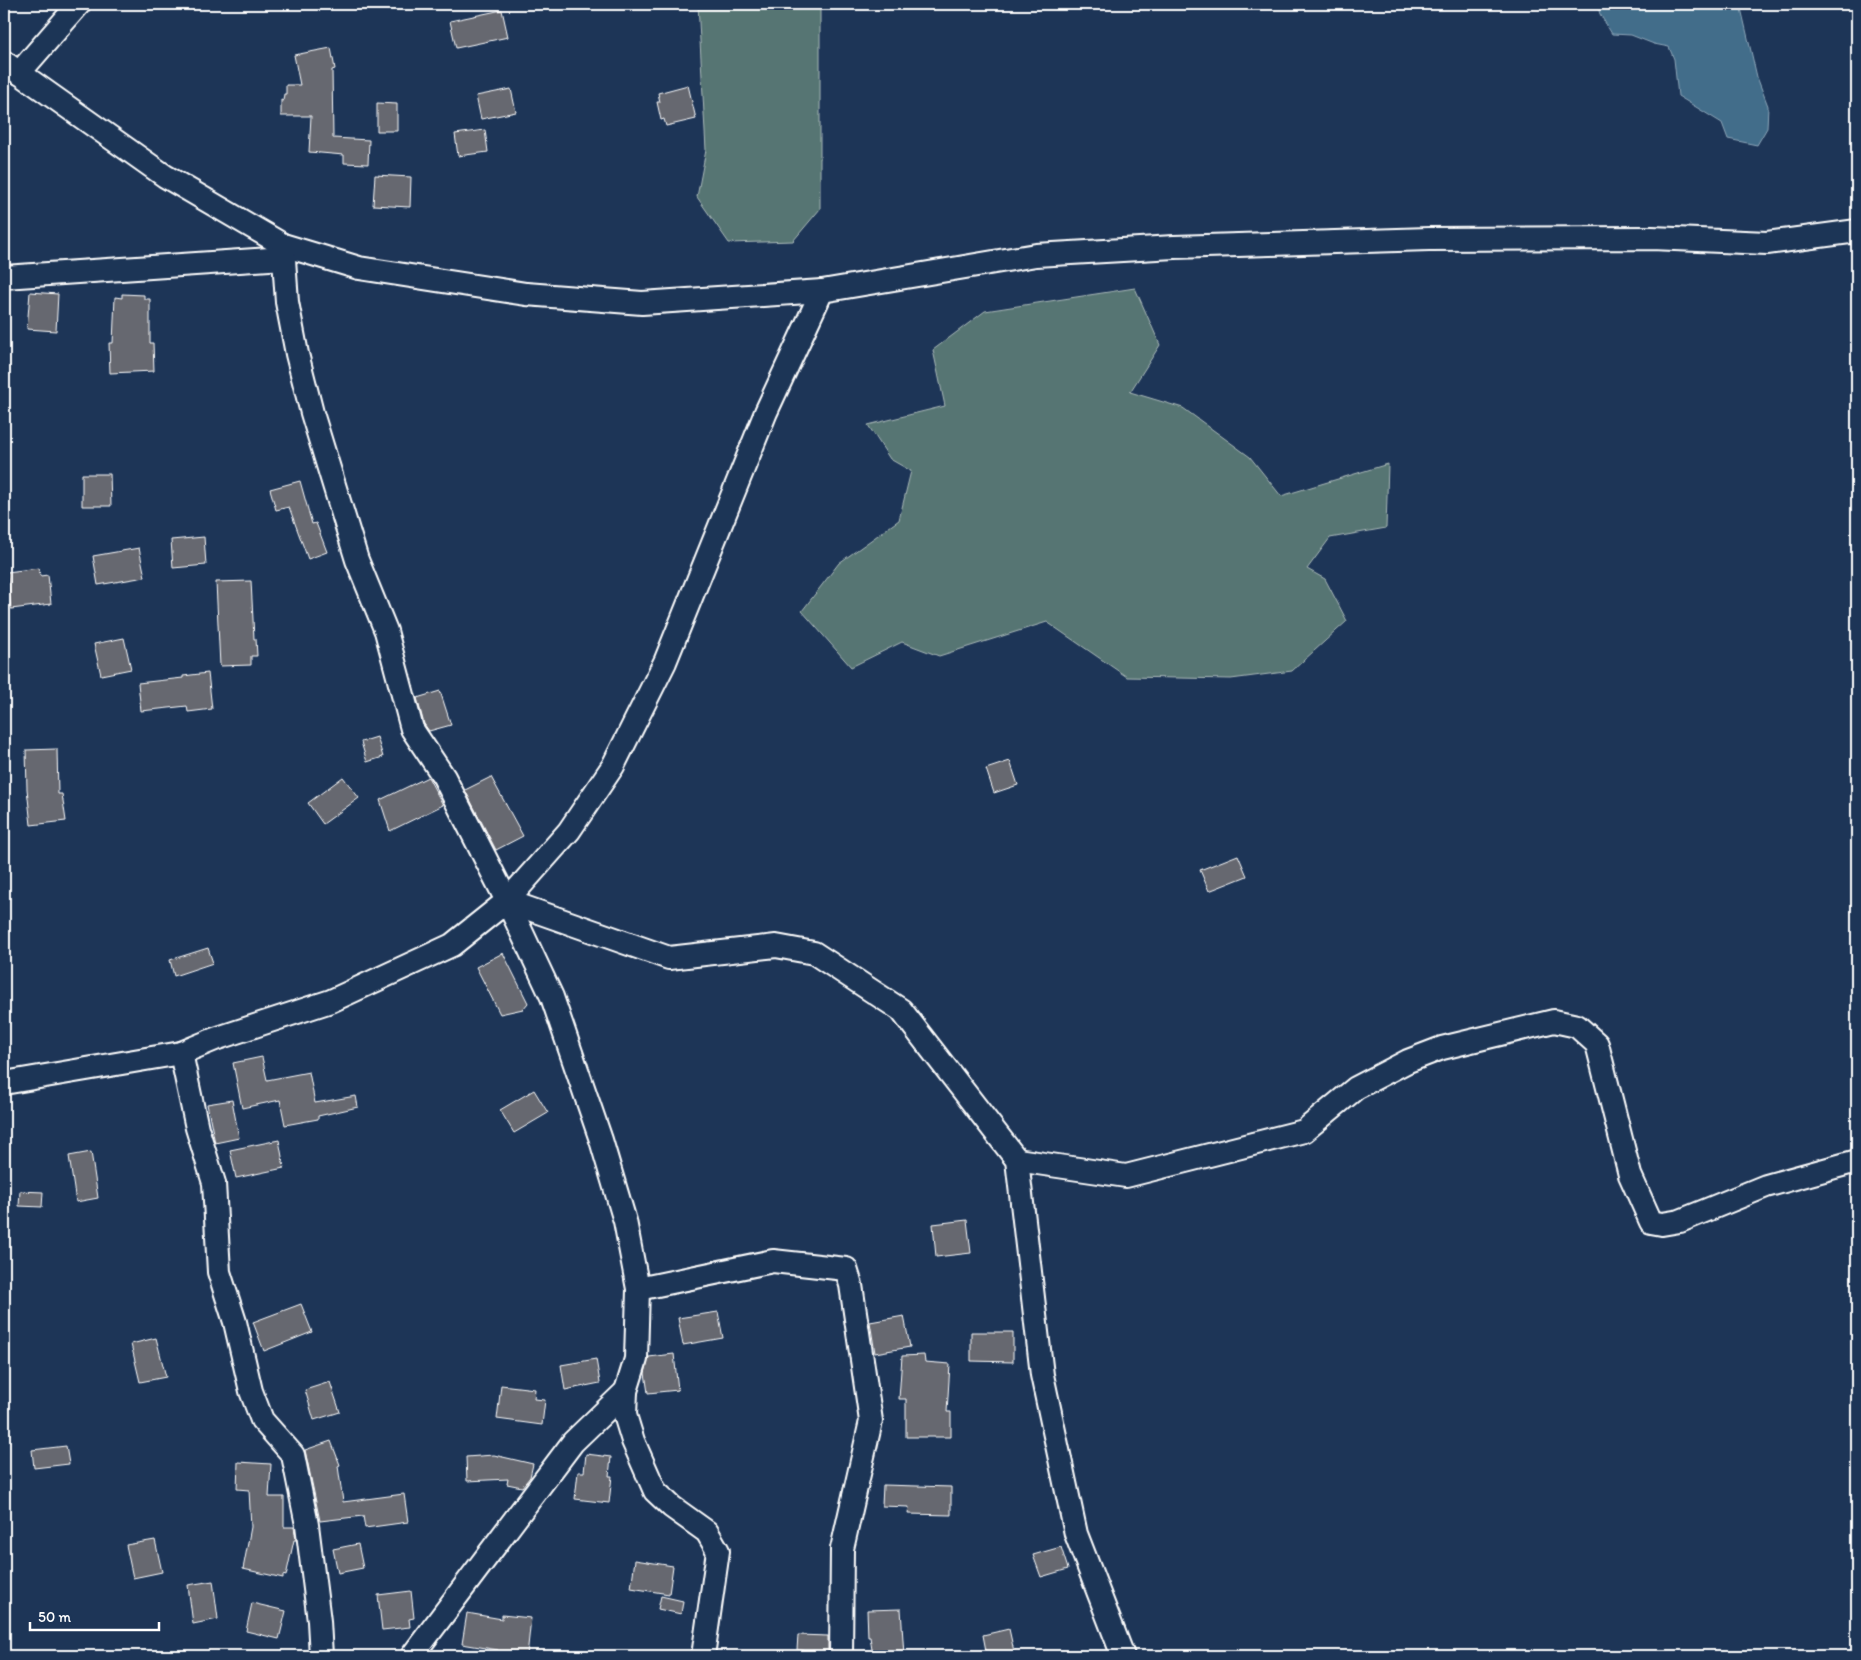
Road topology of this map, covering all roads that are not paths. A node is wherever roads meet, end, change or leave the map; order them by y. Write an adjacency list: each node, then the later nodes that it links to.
1 (79, 4): 2 (street)
2 (11, 68): 4 (street)
3 (1857, 231): 6 (street)
4 (283, 252): 5 (street); 6 (street); 7 (street)
5 (4, 277)
6 (822, 291): 7 (street)
7 (507, 901): 8 (street); 10 (street); 12 (street)
8 (181, 1054): 9 (street); 14 (street)
9 (4, 1083)
10 (1018, 1160): 11 (street); 18 (street)
11 (1857, 1161)
12 (638, 1289): 13 (street); 17 (street)
13 (626, 1391): 15 (street); 16 (street)
14 (321, 1656)
15 (412, 1656)
16 (703, 1656)
17 (841, 1656)
18 (1123, 1656)

